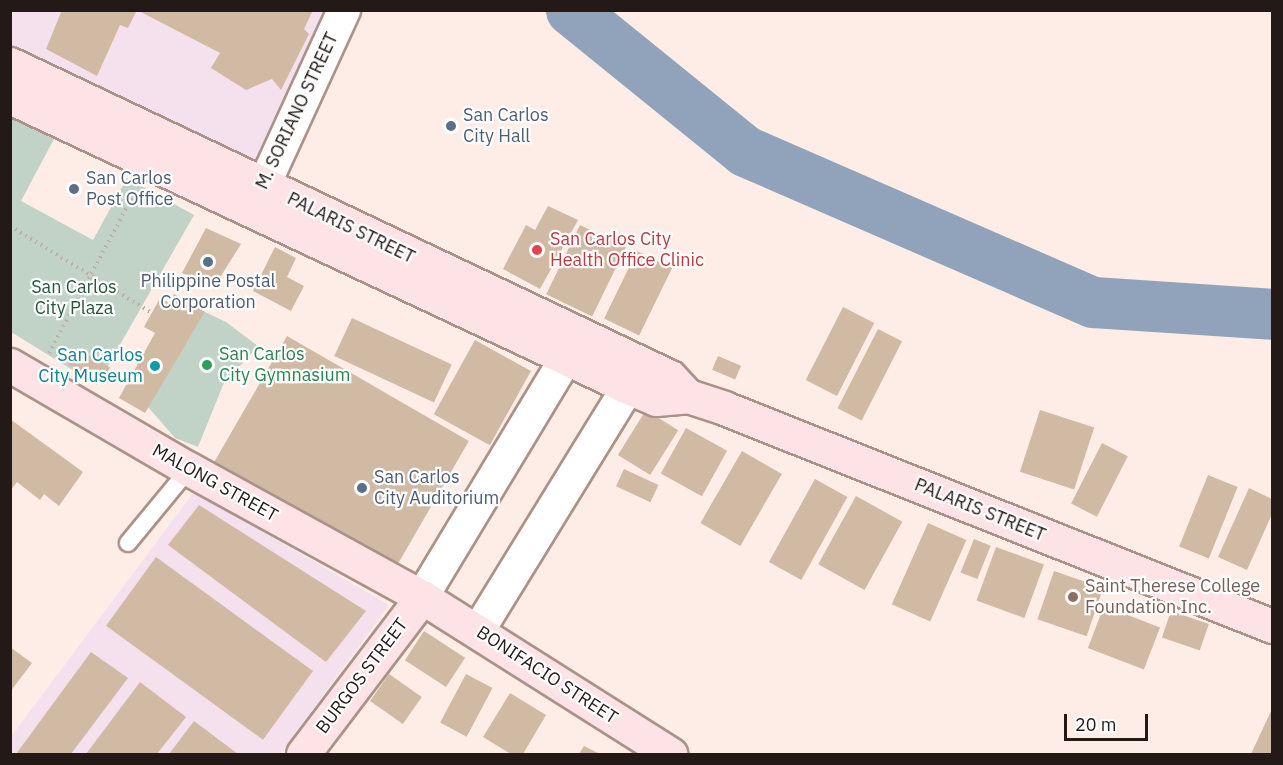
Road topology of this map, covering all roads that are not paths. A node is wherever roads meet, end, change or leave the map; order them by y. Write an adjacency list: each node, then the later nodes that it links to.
1 (344, 10): 4 (street, M. SORIANO STREET)
2 (10, 64): 4 (main road, PALARIS STREET)
3 (10, 97): 4 (main road, PALARIS STREET)
4 (257, 199): 5 (main road, PALARIS STREET)
5 (573, 348): 7 (main road, PALARIS STREET); 10 (street)
6 (23, 372): 8 (main road, MALONG STREET)
7 (635, 376): 11 (main road, PALARIS STREET); 12 (street)
8 (189, 470): 9 (lane); 10 (main road, MALONG STREET)
9 (128, 543)
10 (422, 597): 12 (main road, BONIFACIO STREET); 13 (main road, BURGOS STREET)
11 (1272, 626)
12 (478, 631): 14 (main road, BONIFACIO STREET)
13 (303, 754)
14 (670, 754)

